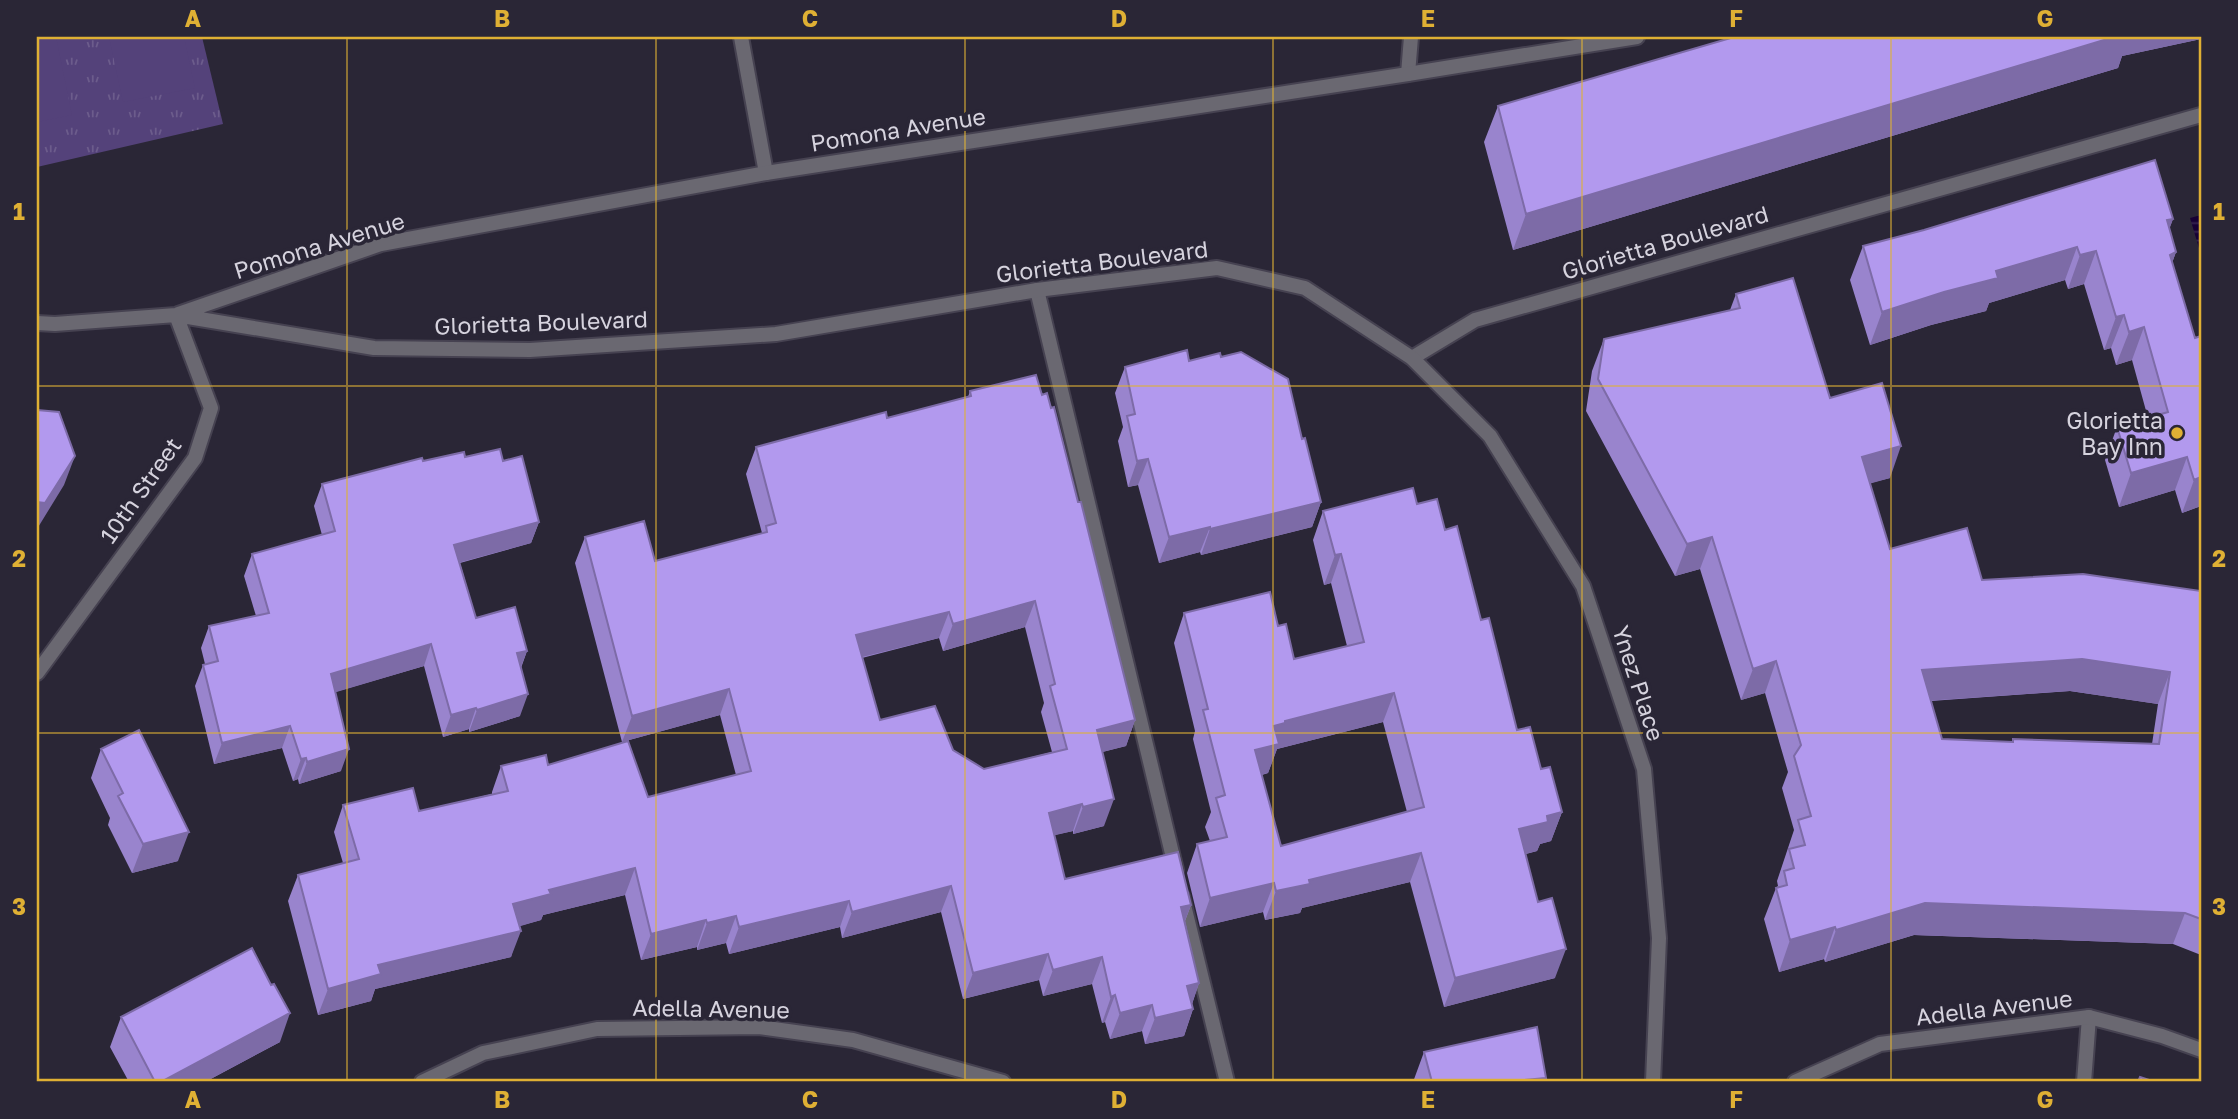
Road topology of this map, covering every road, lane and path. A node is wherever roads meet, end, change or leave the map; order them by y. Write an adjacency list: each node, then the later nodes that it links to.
1 (741, 37): 6 (street)
2 (1411, 37): 4 (street)
3 (1637, 37): 4 (street, Pomona Avenue)
4 (1408, 74): 6 (street, Pomona Avenue)
5 (2201, 115): 10 (street, Glorietta Boulevard)
6 (766, 173): 8 (street, Pomona Avenue)
7 (1037, 290): 8 (street, Glorietta Boulevard); 10 (street, Glorietta Boulevard); 16 (street)
8 (176, 315): 9 (street, Glorietta Boulevard); 11 (street, 10th Street)
9 (37, 323)
10 (1412, 358): 17 (street, Ynez Place)
11 (37, 673)
12 (2089, 1017): 13 (street, Adella Avenue); 18 (street, Adella Avenue); 19 (street)
13 (2201, 1050)
14 (422, 1082): 15 (street, Adella Avenue)
15 (1003, 1082)
16 (1227, 1082)
17 (1653, 1082)
18 (1795, 1082)
19 (2084, 1082)

